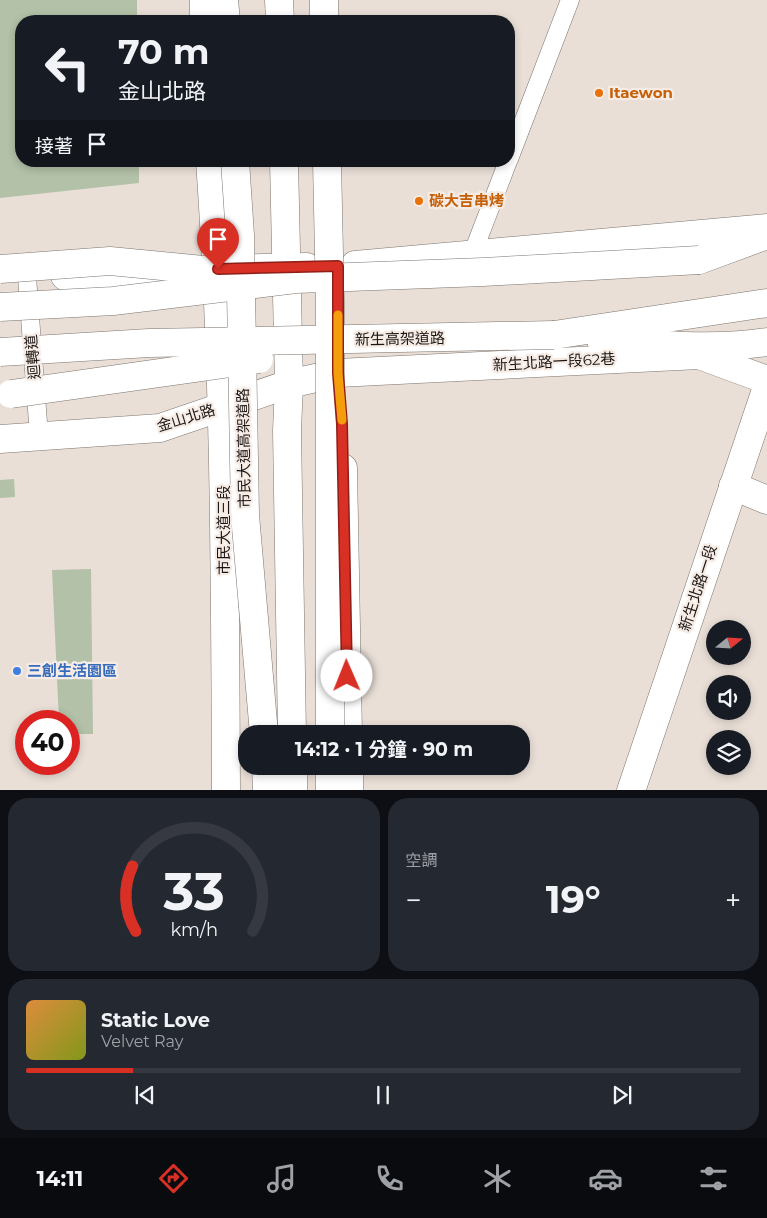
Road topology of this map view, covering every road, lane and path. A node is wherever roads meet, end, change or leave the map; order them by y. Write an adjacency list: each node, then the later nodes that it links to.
1 (204, 0): 7 (main road)
2 (224, 0): 8 (main road)
3 (279, 0): 9 (main road)
4 (324, 0): 10 (main road)
5 (335, 0): 11 (main road)
6 (570, 0): 12 (lane)
7 (204, 15)
8 (225, 15)
9 (280, 15)
10 (324, 15)
11 (335, 15)
12 (515, 142)
13 (210, 167): 27 (main road, 市民大道三段)
14 (235, 167): 46 (main road, 市民大道高架道路, bridge)
15 (284, 167): 28 (main road)
16 (327, 167): 48 (main road, bridge)
17 (337, 167): 25 (main road)
18 (505, 167): 22 (lane)
19 (767, 228): 22 (main road)
20 (767, 235): 24 (main road)
21 (767, 252): 24 (main road)
22 (472, 255): 25 (main road)
23 (0, 258): 29 (main road)
24 (699, 260): 28 (main road, bridge)
25 (338, 266): 28 (main road); 36 (main road)
26 (0, 269): 28 (main road, bridge)
27 (218, 269): 28 (main road); 29 (main road); 41 (main road, 市民大道三段)
28 (291, 273): 31 (main road, bridge); 38 (main road)
29 (26, 277): 42 (lane, 迴轉道)
30 (767, 304): 32 (main road, 新生高架道路)
31 (0, 308)
32 (554, 335): 33 (main road, 新生高架道路, bridge); 34 (main road)
33 (400, 339): 35 (main road, 新生高架道路, bridge); 40 (main road, bridge)
34 (767, 342)
35 (0, 352)
36 (338, 373): 37 (main road, 新生北路一段62巷); 38 (main road, 金山北路); 49 (main road)
37 (767, 380)
38 (289, 384): 41 (main road, 金山北路); 47 (main road)
39 (767, 387): 44 (main road, 新生北路一段)
40 (0, 395)
41 (222, 408): 42 (main road, 金山北路); 54 (main road, 市民大道三段)
42 (39, 436): 43 (main road, 金山北路)
43 (0, 438)
44 (733, 486): 45 (main road); 59 (main road, 新生北路一段)
45 (767, 500)
46 (263, 725)
47 (292, 725)
48 (330, 725)
49 (348, 725)
50 (266, 775): 55 (main road)
51 (293, 775): 56 (main road)
52 (330, 775): 57 (main road)
53 (349, 775): 58 (main road)
54 (226, 790)
55 (267, 790)
56 (294, 790)
57 (330, 790)
58 (349, 790)
59 (631, 790)

